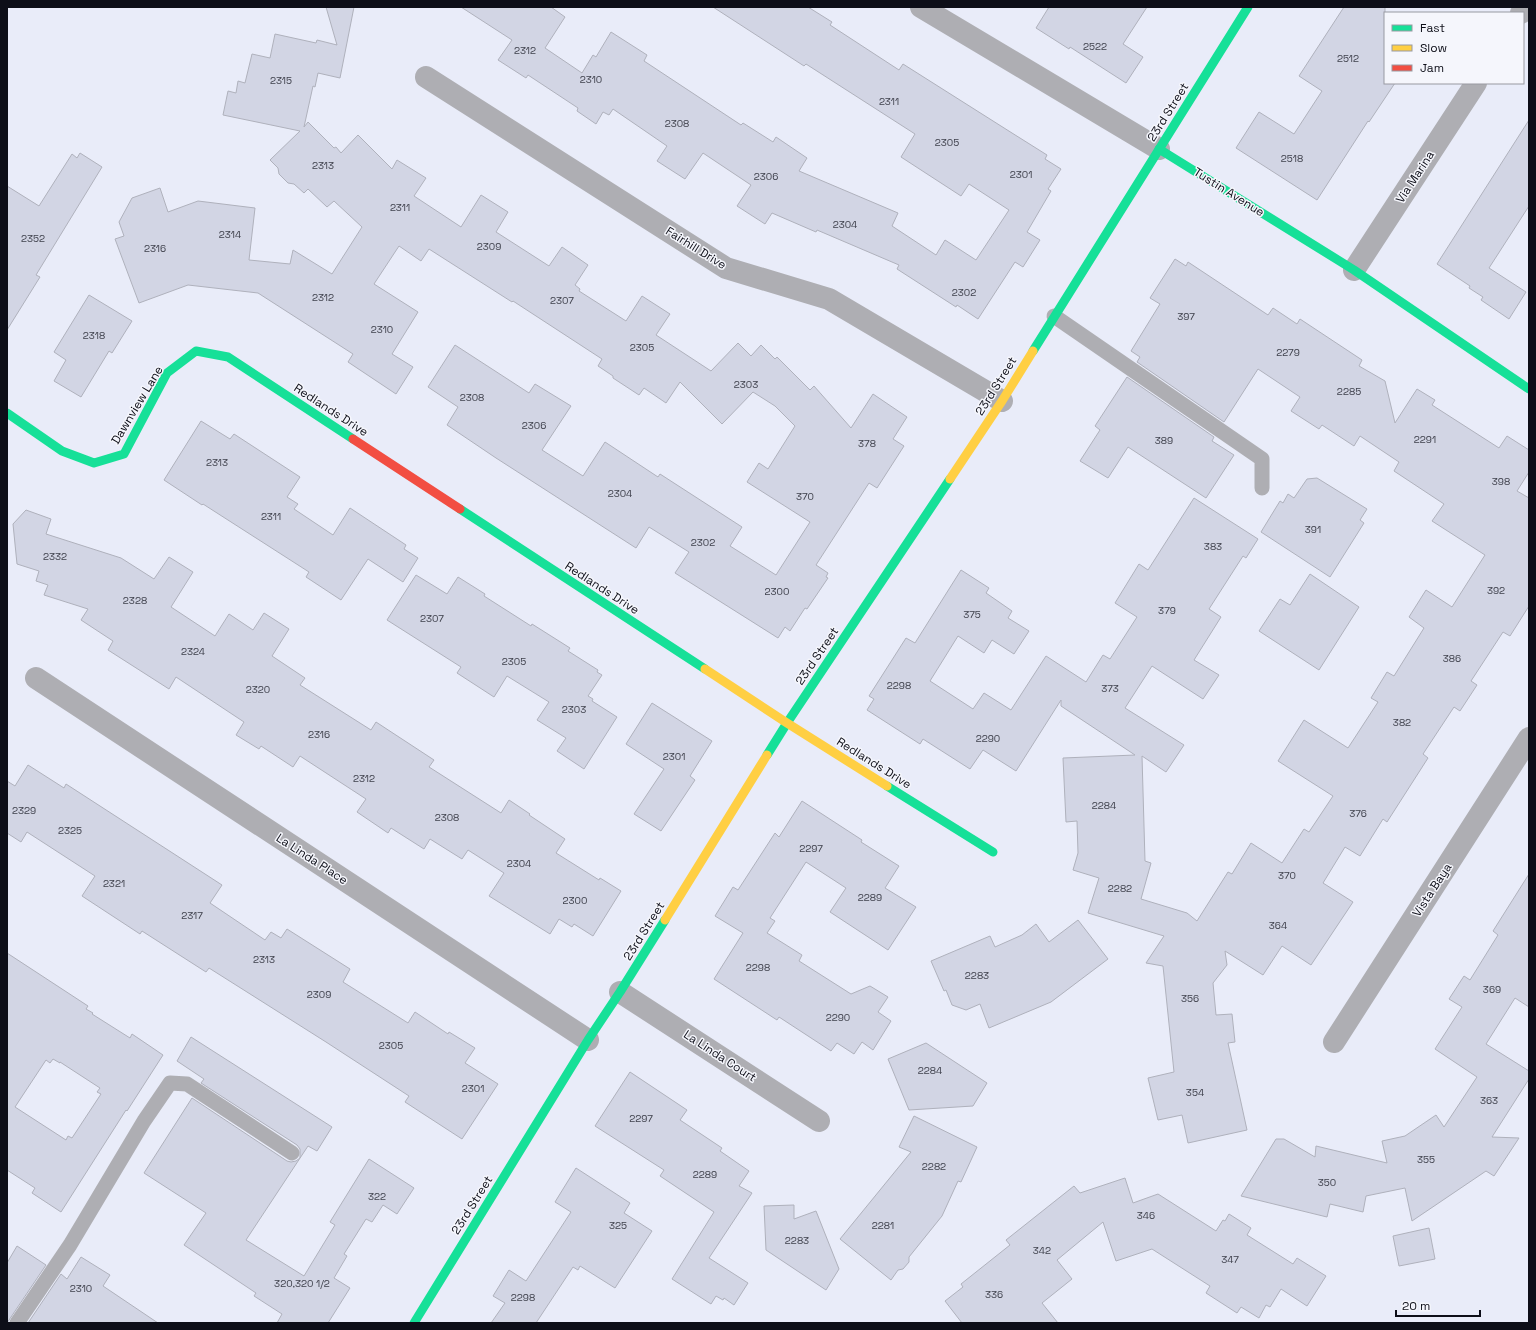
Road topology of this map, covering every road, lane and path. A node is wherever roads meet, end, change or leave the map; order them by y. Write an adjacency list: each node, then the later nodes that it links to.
1 (921, 7): 5 (street, Tustin Avenue)
2 (1248, 7): 5 (street, 23rd Street)
3 (426, 77): 10 (street, Fairhill Drive)
4 (1475, 84): 6 (street, Via Marina)
5 (1159, 149): 6 (street, Tustin Avenue); 7 (street, 23rd Street)
6 (1354, 270): 9 (street, Tustin Avenue)
7 (1054, 316): 10 (street, 23rd Street); 12 (lane)
8 (196, 351): 11 (street, Dawnview Lane); 14 (street, Redlands Drive)
9 (1529, 389)
10 (1002, 401): 14 (street, 23rd Street)
11 (7, 413)
12 (1262, 488)
13 (36, 678): 18 (street, La Linda Place)
14 (787, 723): 16 (street, Redlands Drive); 17 (street, 23rd Street)
15 (1529, 738): 19 (street, Vista Baya)
16 (993, 852)
17 (620, 992): 18 (street, 23rd Street); 20 (street, La Linda Court)
18 (588, 1040): 22 (street, 23rd Street)
19 (1334, 1042)
20 (819, 1121)
21 (292, 1153): 23 (lane)
22 (420, 1321)
23 (17, 1323)

